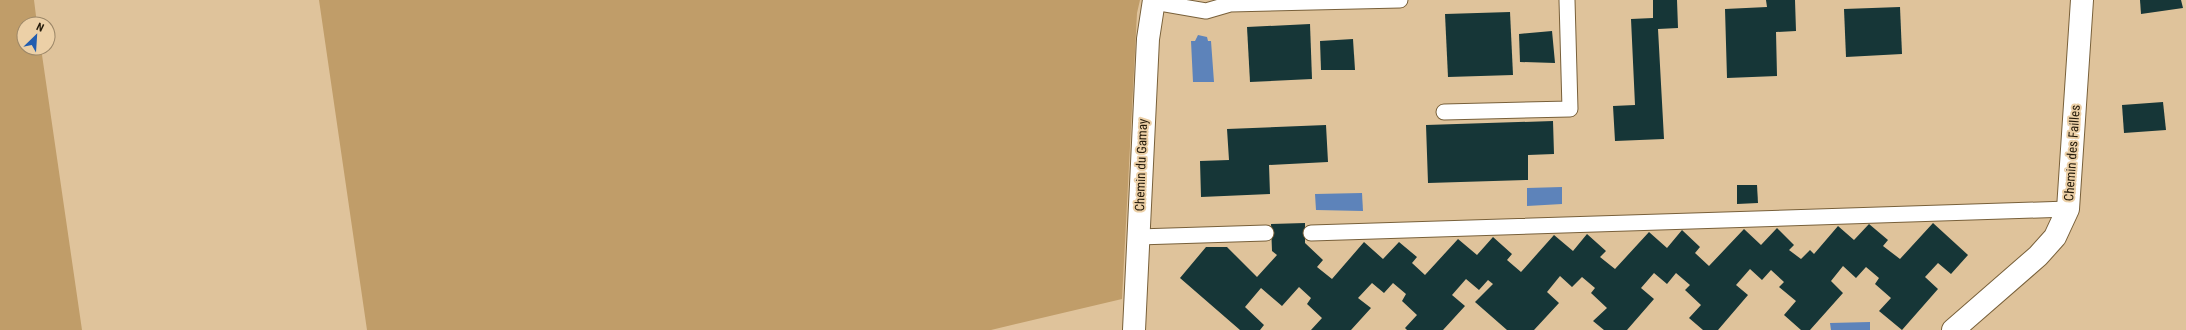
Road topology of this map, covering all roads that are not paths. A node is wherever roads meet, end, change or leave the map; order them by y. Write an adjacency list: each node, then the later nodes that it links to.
1 (1400, 0): 4 (lane)
2 (1567, 0): 5 (lane)
3 (2082, 0): 6 (street, Chemin des Failles)
4 (1154, 1): 9 (street, Chemin du Gamay)
5 (1444, 112)
6 (2068, 209): 7 (lane); 11 (street, Chemin des Failles)
7 (1311, 232)
8 (1266, 233): 9 (lane)
9 (1138, 237): 10 (street, Chemin du Gamay)
10 (1134, 330)
11 (1953, 330)

